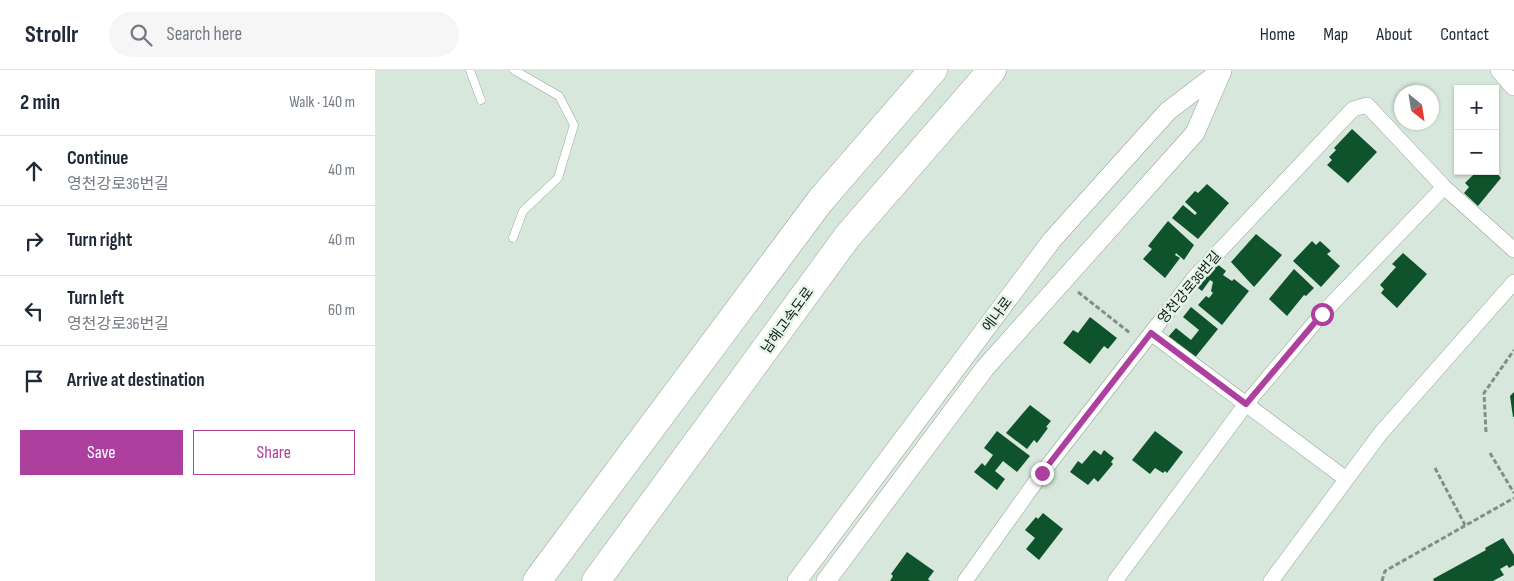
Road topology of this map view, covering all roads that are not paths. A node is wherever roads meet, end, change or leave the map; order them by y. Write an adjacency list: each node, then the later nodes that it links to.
1 (469, 70): 8 (lane)
2 (513, 70): 10 (lane)
3 (933, 70): 16 (highway)
4 (992, 70): 17 (highway, 남해고속도로)
5 (1222, 70): 18 (street, 에나로); 19 (street, 에나로)
6 (1500, 70): 7 (street)
7 (1514, 86)
8 (481, 100)
9 (1444, 187): 11 (street, 영천강로36번길); 13 (street, 영천강로36번길); 14 (street)
10 (513, 238)
11 (1514, 250)
12 (1514, 282): 15 (street)
13 (1147, 338): 14 (street); 20 (street, 영천강로36번길)
14 (1246, 404): 15 (street); 21 (street)
15 (1347, 479): 22 (street)
16 (537, 581)
17 (596, 581)
18 (797, 581)
19 (826, 581)
20 (965, 581)
21 (1115, 581)
22 (1271, 581)

